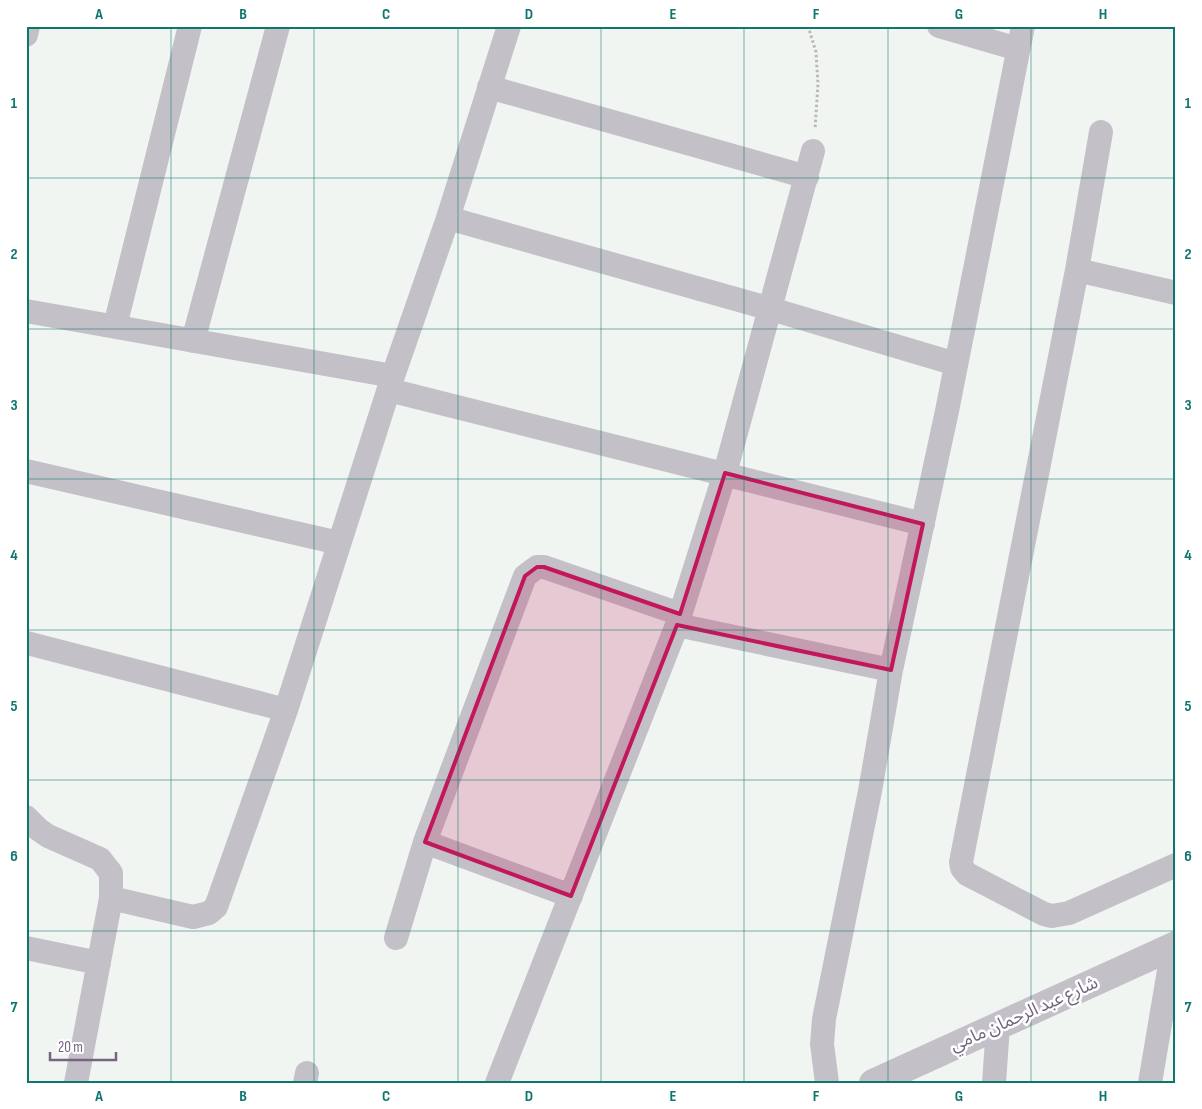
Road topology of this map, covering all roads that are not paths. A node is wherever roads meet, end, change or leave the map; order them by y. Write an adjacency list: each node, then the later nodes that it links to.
1 (28, 26): 7 (street)
2 (190, 26): 18 (street)
3 (278, 26): 19 (street)
4 (509, 26): 9 (street)
5 (939, 26): 8 (street)
6 (1023, 26): 8 (street)
7 (26, 35)
8 (1018, 49): 20 (street)
9 (489, 88): 12 (street); 13 (street)
10 (1101, 132): 14 (street)
11 (813, 151): 12 (street)
12 (807, 177): 16 (street)
13 (448, 218): 16 (street); 21 (street)
14 (1077, 270): 15 (street); 32 (street)
15 (1176, 293)
16 (771, 309): 20 (street); 23 (street)
17 (26, 311): 18 (street)
18 (115, 326): 19 (street)
19 (193, 342): 21 (street)
20 (956, 364): 24 (street)
21 (391, 383): 23 (street); 25 (street)
22 (26, 471): 25 (street)
23 (725, 473): 24 (street); 26 (street)
24 (923, 524): 28 (street)
25 (339, 543): 29 (street)
26 (679, 619): 28 (street); 31 (street); 33 (street)
27 (26, 644): 29 (street)
28 (891, 670): 42 (street)
29 (286, 710): 34 (street)
30 (26, 817): 34 (street)
31 (425, 842): 33 (street); 35 (street)
32 (1176, 865)
33 (571, 896): 41 (street)
34 (111, 898): 38 (street)
35 (396, 938)
36 (1174, 946): 39 (street, شارع عبد الرحمان مامي); 45 (street)
37 (26, 948): 38 (street)
38 (99, 963): 40 (street)
39 (998, 1026): 43 (street, شارع عبد الرحمان مامي); 44 (street)
40 (76, 1083)
41 (497, 1083)
42 (827, 1083)
43 (872, 1083)
44 (994, 1083)
45 (1150, 1083)

